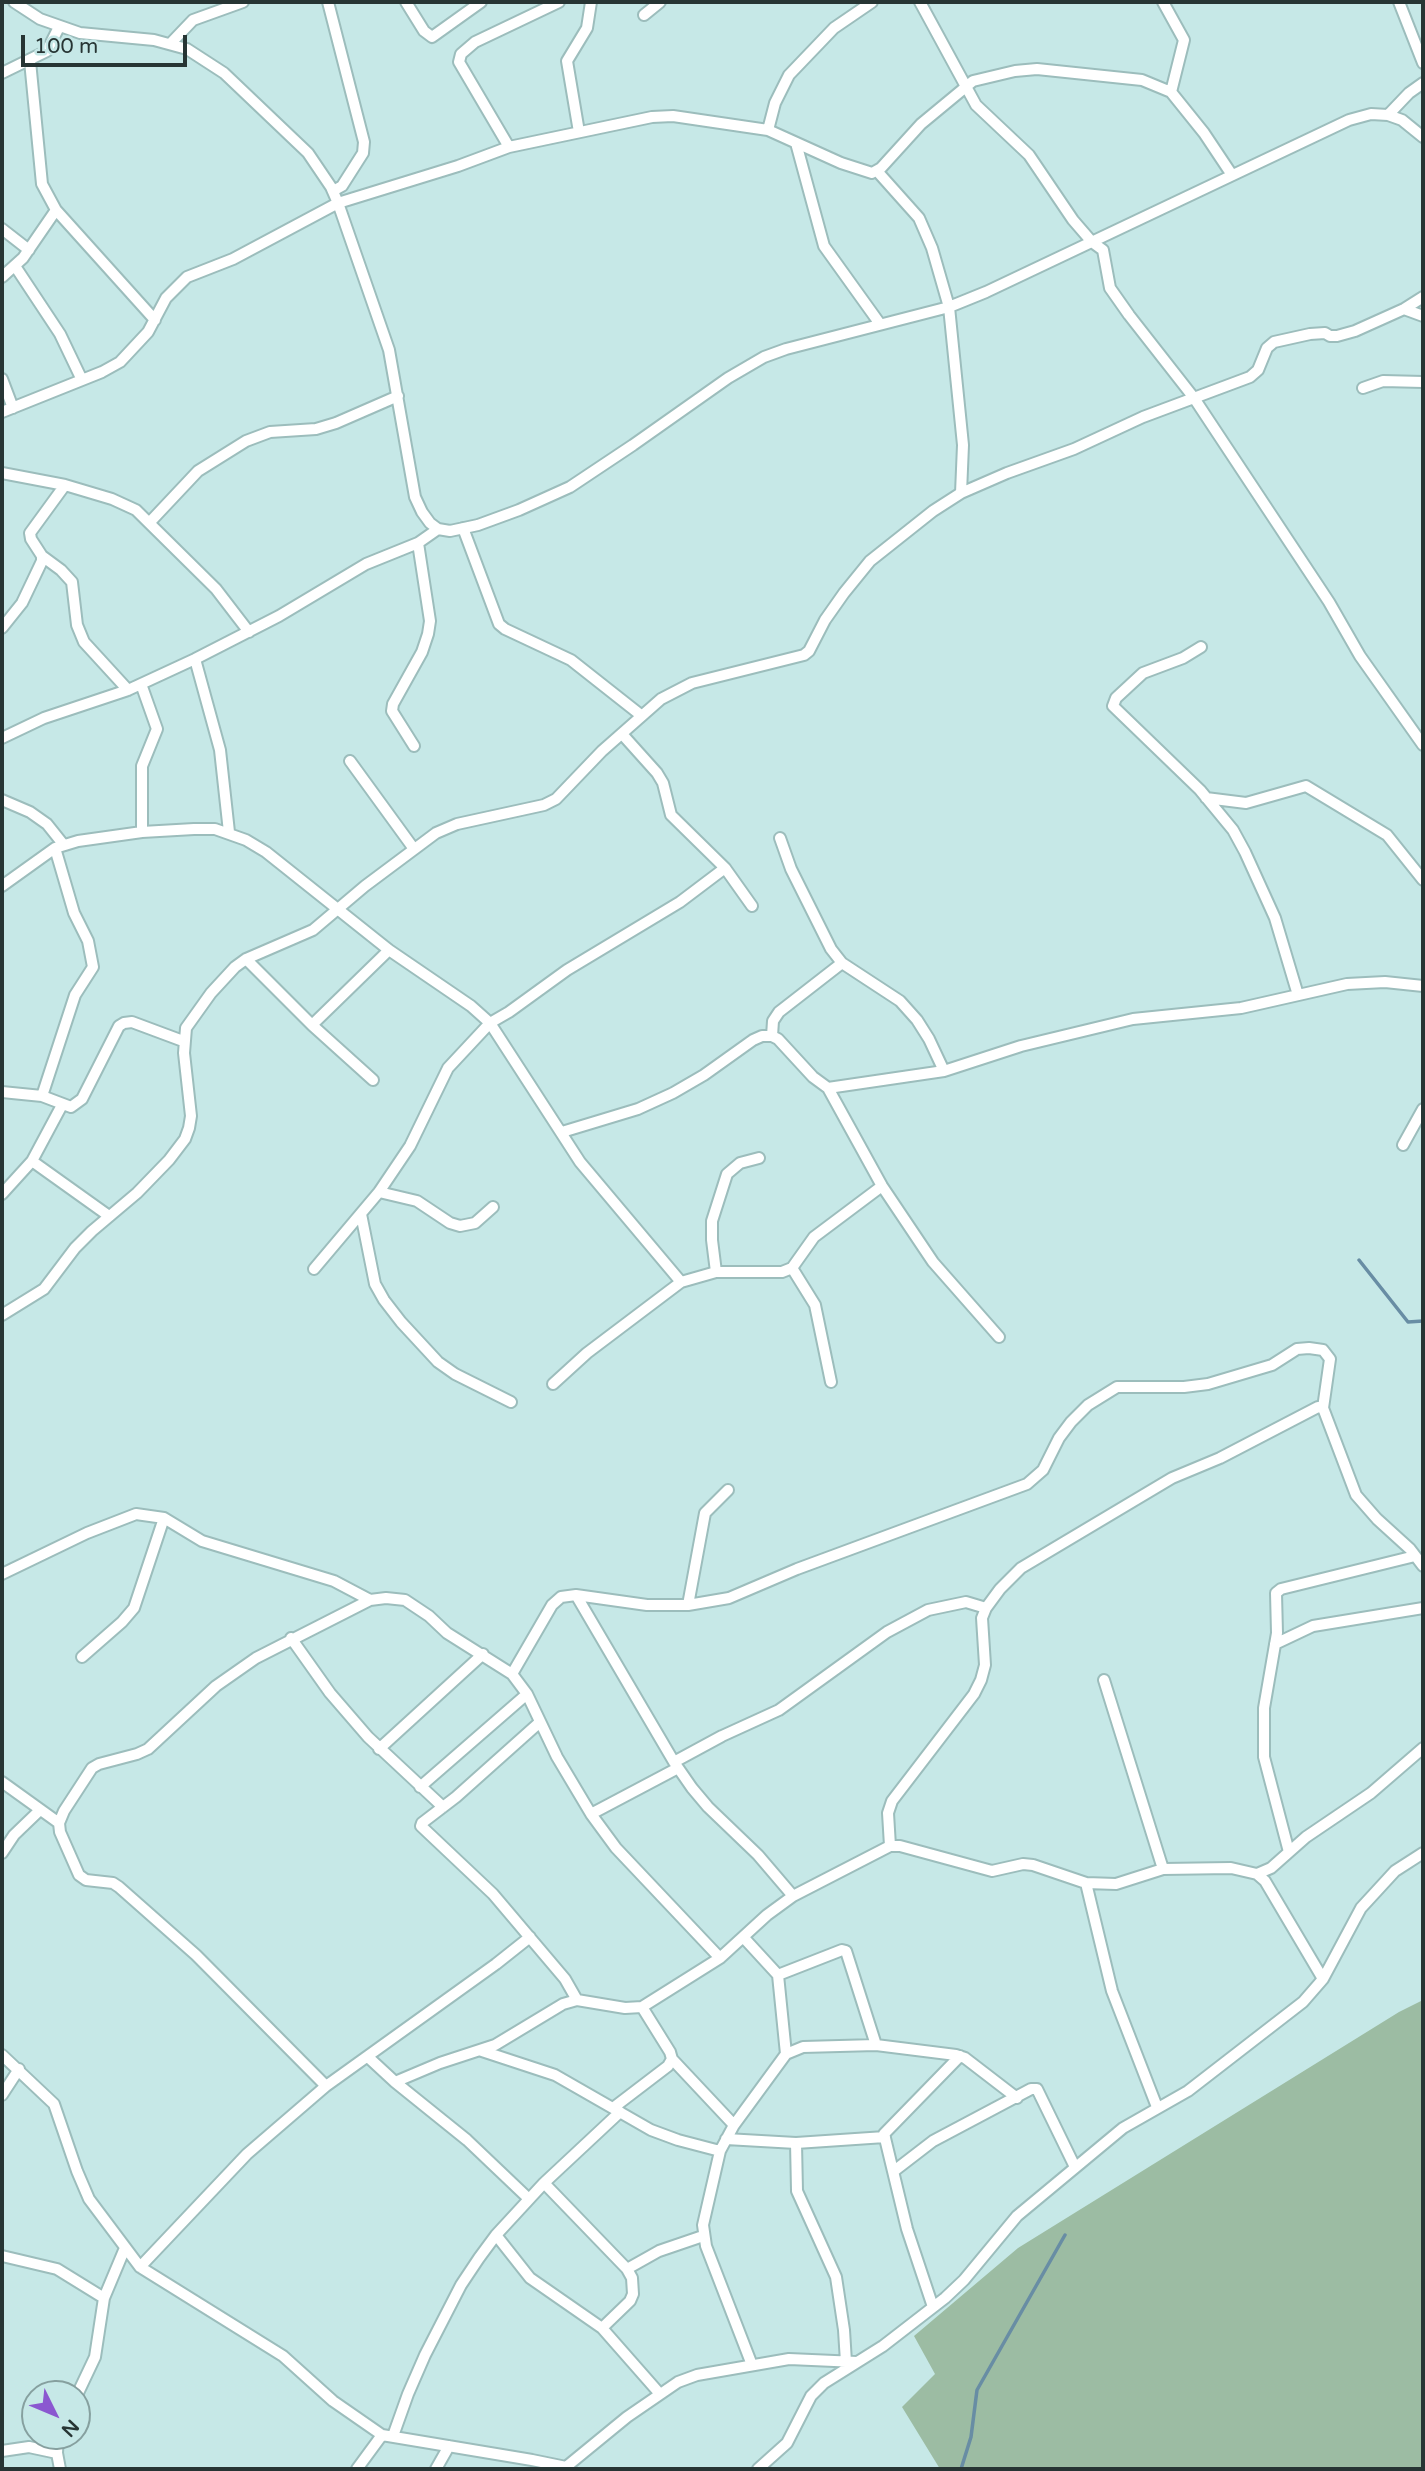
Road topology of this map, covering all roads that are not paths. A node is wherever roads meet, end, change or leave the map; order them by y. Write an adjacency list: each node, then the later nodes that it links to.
1 (14, 2): 14 (street)
2 (243, 2): 15 (street)
3 (328, 2): 30 (street)
4 (407, 2): 5 (street)
5 (481, 2)
6 (591, 2): 24 (street)
7 (660, 2): 13 (street)
8 (872, 2): 23 (street)
9 (920, 2): 20 (street)
10 (1163, 2): 21 (street)
11 (1399, 2): 17 (street)
12 (553, 3): 27 (street)
13 (643, 15)
14 (59, 27): 15 (street); 16 (street)
15 (171, 43): 30 (street)
16 (30, 61): 18 (street); 32 (street)
17 (1423, 64)
18 (2, 73)
19 (1423, 83): 22 (street)
20 (965, 86): 21 (street); 28 (street); 34 (street)
21 (1171, 92): 29 (street)
22 (1388, 115): 25 (street); 29 (street)
23 (768, 130): 24 (street); 26 (street)
24 (579, 132): 27 (street)
25 (1423, 137)
26 (796, 143): 28 (street); 43 (street)
27 (509, 146): 31 (street)
28 (877, 171): 39 (street)
29 (1232, 176): 34 (street)
30 (333, 191): 31 (street)
31 (338, 203): 42 (street); 48 (street)
32 (56, 210): 35 (street); 42 (street)
33 (2, 229): 35 (street)
34 (1092, 242): 39 (street); 49 (street)
35 (29, 250): 36 (street)
36 (15, 266): 37 (street); 45 (street)
37 (2, 278)
38 (1423, 297): 40 (street)
39 (949, 307): 43 (street); 53 (street)
40 (1404, 309): 41 (street); 49 (street)
41 (1423, 317)
42 (155, 320): 45 (street)
43 (880, 324): 55 (street)
44 (2, 379): 50 (street)
45 (82, 380): 50 (street)
46 (1423, 382): 47 (street)
47 (1363, 388)
48 (398, 396): 54 (street); 56 (street)
49 (1194, 398): 53 (street); 68 (street)
50 (7, 410)
51 (2, 473): 52 (street)
52 (65, 485): 54 (street); 58 (street)
53 (961, 493): 65 (street)
54 (150, 522): 60 (street)
55 (463, 528): 56 (street); 65 (street)
56 (438, 529): 57 (street)
57 (418, 543): 60 (street); 69 (street)
58 (43, 556): 59 (street); 64 (street)
59 (2, 628)
60 (249, 632): 62 (street)
61 (1201, 647): 71 (street)
62 (195, 659): 63 (street); 74 (street)
63 (141, 684): 64 (street); 73 (street)
64 (128, 690): 67 (street)
65 (642, 716): 66 (street)
66 (622, 734): 77 (street); 78 (street)
67 (2, 738)
68 (1423, 745)
69 (414, 746)
70 (350, 761): 77 (street)
71 (1206, 798): 79 (street); 87 (street)
72 (2, 800): 76 (street)
73 (142, 832): 74 (street); 76 (street)
74 (229, 832): 82 (street)
75 (780, 838): 85 (street)
76 (59, 846): 80 (street); 96 (street)
77 (414, 849): 82 (street)
78 (725, 868): 81 (street); 88 (street)
79 (1423, 880)
80 (2, 886)
81 (752, 906)
82 (337, 909): 83 (street); 84 (street)
83 (389, 950): 88 (street); 89 (street)
84 (246, 959): 89 (street); 91 (street)
85 (842, 963): 90 (street); 92 (street)
86 (1423, 986): 87 (street)
87 (1298, 995): 92 (street)
88 (490, 1023): 99 (street); 104 (street)
89 (312, 1025): 93 (street)
90 (772, 1036): 94 (street); 99 (street)
91 (183, 1041): 97 (street); 108 (street)
92 (944, 1071): 94 (street)
93 (373, 1080)
94 (828, 1088): 103 (street)
95 (2, 1092): 96 (street)
96 (42, 1096): 97 (street)
97 (62, 1105): 102 (street)
98 (1423, 1109): 100 (street)
99 (562, 1132): 112 (street)
100 (1403, 1145)
101 (760, 1158): 111 (street)
102 (32, 1161): 105 (street); 108 (street)
103 (882, 1185): 109 (street); 114 (street)
104 (379, 1192): 106 (street); 107 (street)
105 (2, 1194)
106 (493, 1207)
107 (361, 1214): 110 (street); 117 (street)
108 (110, 1216): 113 (street)
109 (792, 1268): 111 (street); 115 (street)
110 (314, 1269)
111 (716, 1272): 112 (street)
112 (681, 1282): 116 (street)
113 (2, 1315)
114 (999, 1337)
115 (831, 1382)
116 (553, 1384)
117 (511, 1402)
118 (1323, 1408): 121 (street); 126 (street); 127 (street)
119 (728, 1490): 126 (street)
120 (164, 1518): 123 (street); 125 (street); 132 (street)
121 (1415, 1556): 122 (street); 130 (street)
122 (1423, 1566)
123 (2, 1574)
124 (576, 1595): 126 (street); 133 (street); 139 (street)
125 (370, 1600): 129 (street); 131 (street)
126 (688, 1605)
127 (986, 1608): 139 (street); 146 (street)
128 (1423, 1608): 130 (street)
129 (291, 1638): 138 (street); 145 (street)
130 (1275, 1644): 147 (street)
131 (483, 1654): 133 (street); 138 (street)
132 (82, 1657)
133 (512, 1674): 135 (street)
134 (1104, 1680): 150 (street)
135 (527, 1695): 136 (street); 141 (street)
136 (540, 1722): 142 (street); 144 (street)
137 (1423, 1748): 147 (street)
138 (379, 1749): 141 (street)
139 (676, 1765): 144 (street); 153 (street)
140 (2, 1782): 143 (street)
141 (420, 1787): 142 (street)
142 (443, 1807): 154 (street)
143 (40, 1810): 145 (street); 148 (street)
144 (591, 1814): 156 (street)
145 (59, 1822): 170 (street)
146 (890, 1846): 152 (street); 153 (street)
147 (1289, 1852): 151 (street)
148 (2, 1853)
149 (1423, 1853): 158 (street)
150 (1163, 1869): 151 (street); 152 (street)
151 (1257, 1874): 158 (street)
152 (1086, 1883): 173 (street)
153 (793, 1896): 155 (street)
154 (530, 1937): 159 (street); 166 (street)
155 (744, 1938): 156 (street); 157 (street)
156 (720, 1958): 160 (street)
157 (778, 1975): 161 (street); 163 (street)
158 (1323, 1979): 173 (street)
159 (578, 2000): 160 (street); 162 (street)
160 (642, 2007): 167 (street)
161 (876, 2045): 163 (street); 165 (street)
162 (482, 2052): 169 (street); 174 (street)
163 (786, 2054): 175 (street)
164 (2, 2055): 168 (street)
165 (960, 2056): 172 (street); 176 (street)
166 (368, 2057): 169 (street); 170 (street)
167 (672, 2059): 174 (street); 175 (street)
168 (19, 2069): 171 (street); 186 (street)
169 (395, 2082): 183 (street)
170 (326, 2086): 188 (street)
171 (2, 2095)
172 (1017, 2098): 180 (street); 181 (street)
173 (1157, 2108): 180 (street)
174 (617, 2110): 179 (street); 182 (street)
175 (734, 2125): 177 (street)
176 (885, 2137): 178 (street); 181 (street)
177 (726, 2138): 178 (street); 179 (street)
178 (796, 2143): 193 (street)
179 (720, 2151): 185 (street)
180 (1075, 2167): 191 (street)
181 (894, 2171): 191 (street)
182 (544, 2183): 183 (street); 189 (street)
183 (529, 2199): 184 (street)
184 (496, 2235): 192 (street); 197 (street)
185 (704, 2236): 189 (street); 194 (street)
186 (125, 2248): 188 (street); 190 (street)
187 (2, 2256): 190 (street)
188 (140, 2267): 197 (street)
189 (627, 2269): 192 (street)
190 (104, 2298): 195 (street)
191 (933, 2307): 193 (street)
192 (602, 2328): 196 (street)
193 (852, 2362): 194 (street); 206 (street)
194 (752, 2365): 196 (street)
195 (84, 2380)
196 (660, 2394): 202 (street)
197 (387, 2436): 198 (street); 204 (street)
198 (449, 2446): 202 (street); 205 (street)
199 (57, 2450): 201 (street)
200 (2, 2451): 201 (street)
201 (57, 2453): 203 (street)
202 (567, 2468)
203 (60, 2469)
204 (357, 2469)
205 (436, 2469)
206 (758, 2469)

